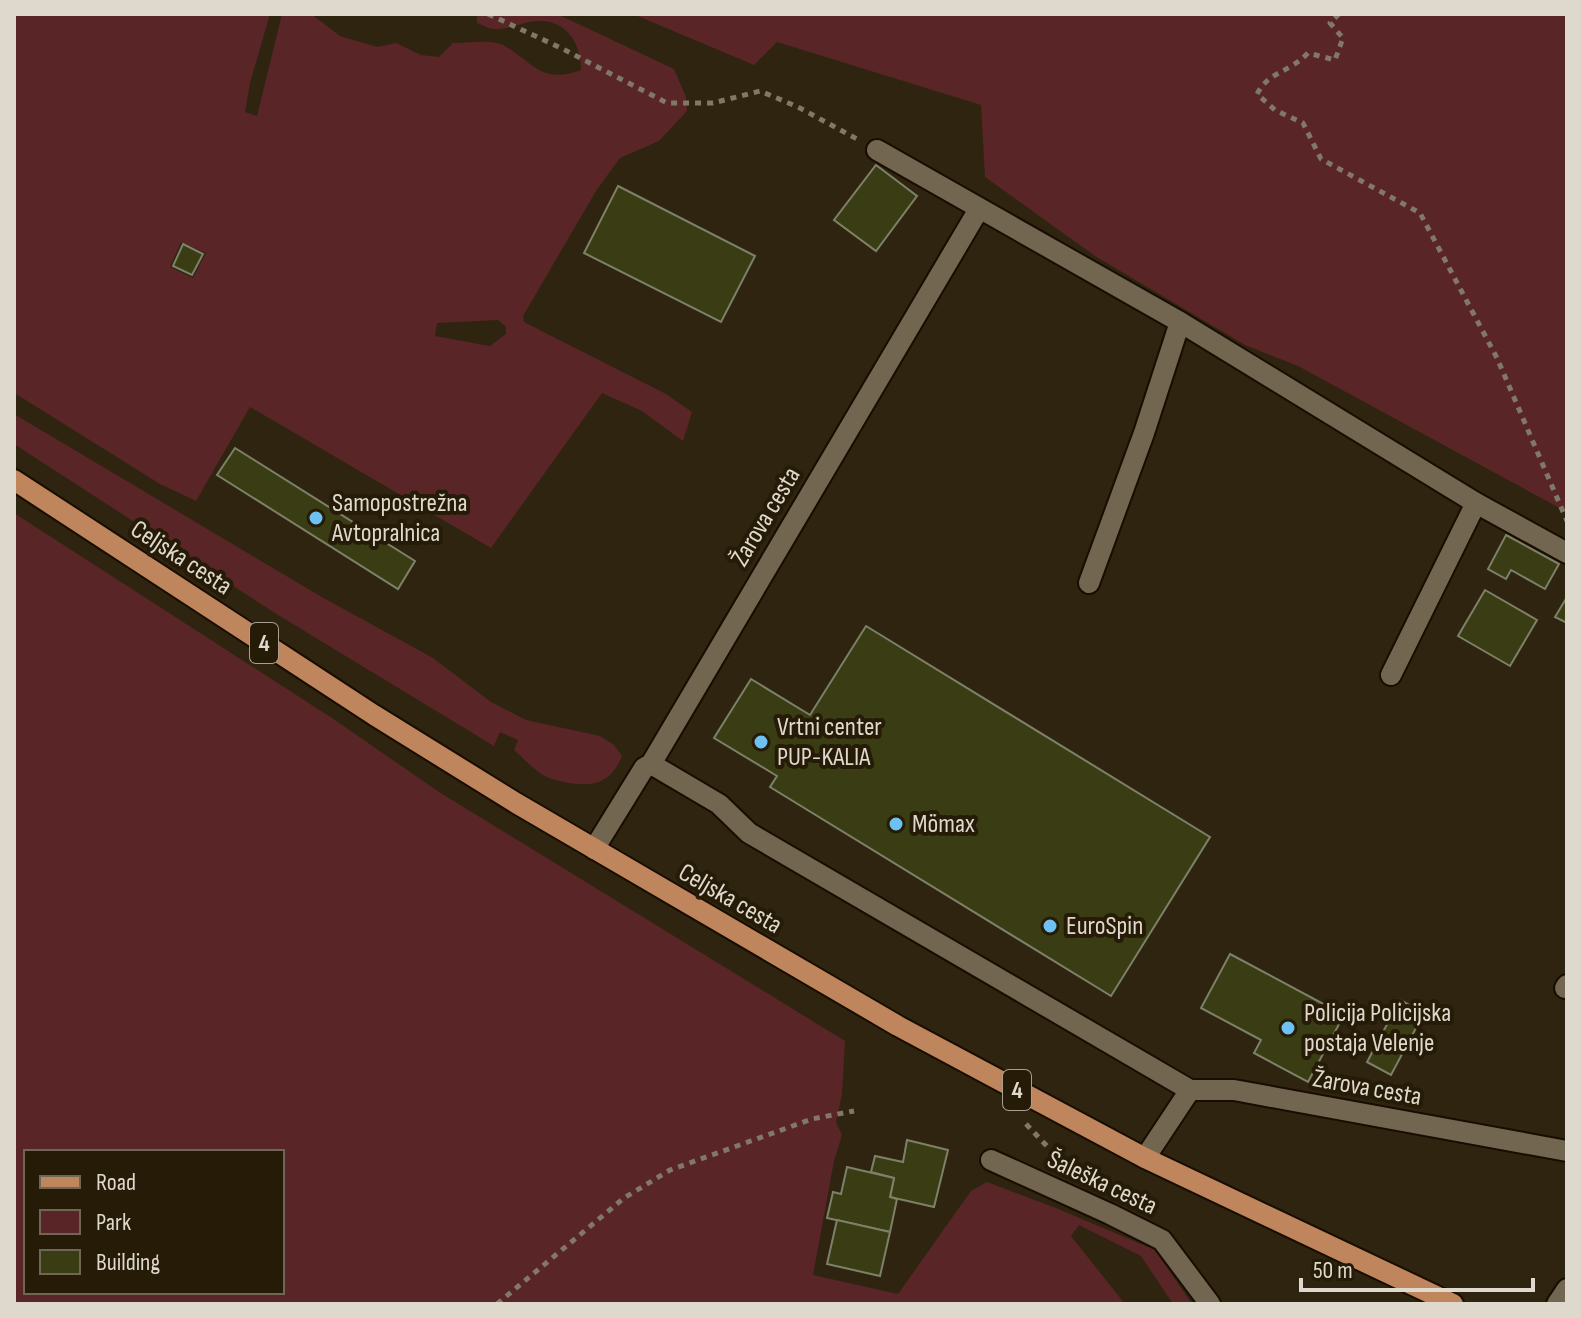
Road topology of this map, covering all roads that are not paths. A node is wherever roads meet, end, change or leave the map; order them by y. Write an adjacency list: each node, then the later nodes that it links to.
1 (877, 150): 2 (street)
2 (979, 209): 3 (street); 9 (street, Žarova cesta)
3 (1180, 322): 5 (street); 7 (street)
4 (14, 480): 10 (main road, Celjska cesta / 4)
5 (1476, 503): 6 (street); 8 (street)
6 (1567, 553)
7 (1089, 583)
8 (1391, 675)
9 (651, 764): 10 (street, Žarova cesta); 11 (street)
10 (594, 849): 13 (main road, Celjska cesta / 4)
11 (1190, 1090): 12 (street, Žarova cesta); 13 (street)
12 (1567, 1151)
13 (1145, 1158): 17 (main road, Celjska cesta / 4)
14 (991, 1160): 16 (street, Šaleška cesta)
15 (1567, 1289): 18 (street)
16 (1210, 1304)
17 (1453, 1304)
18 (1557, 1304)

